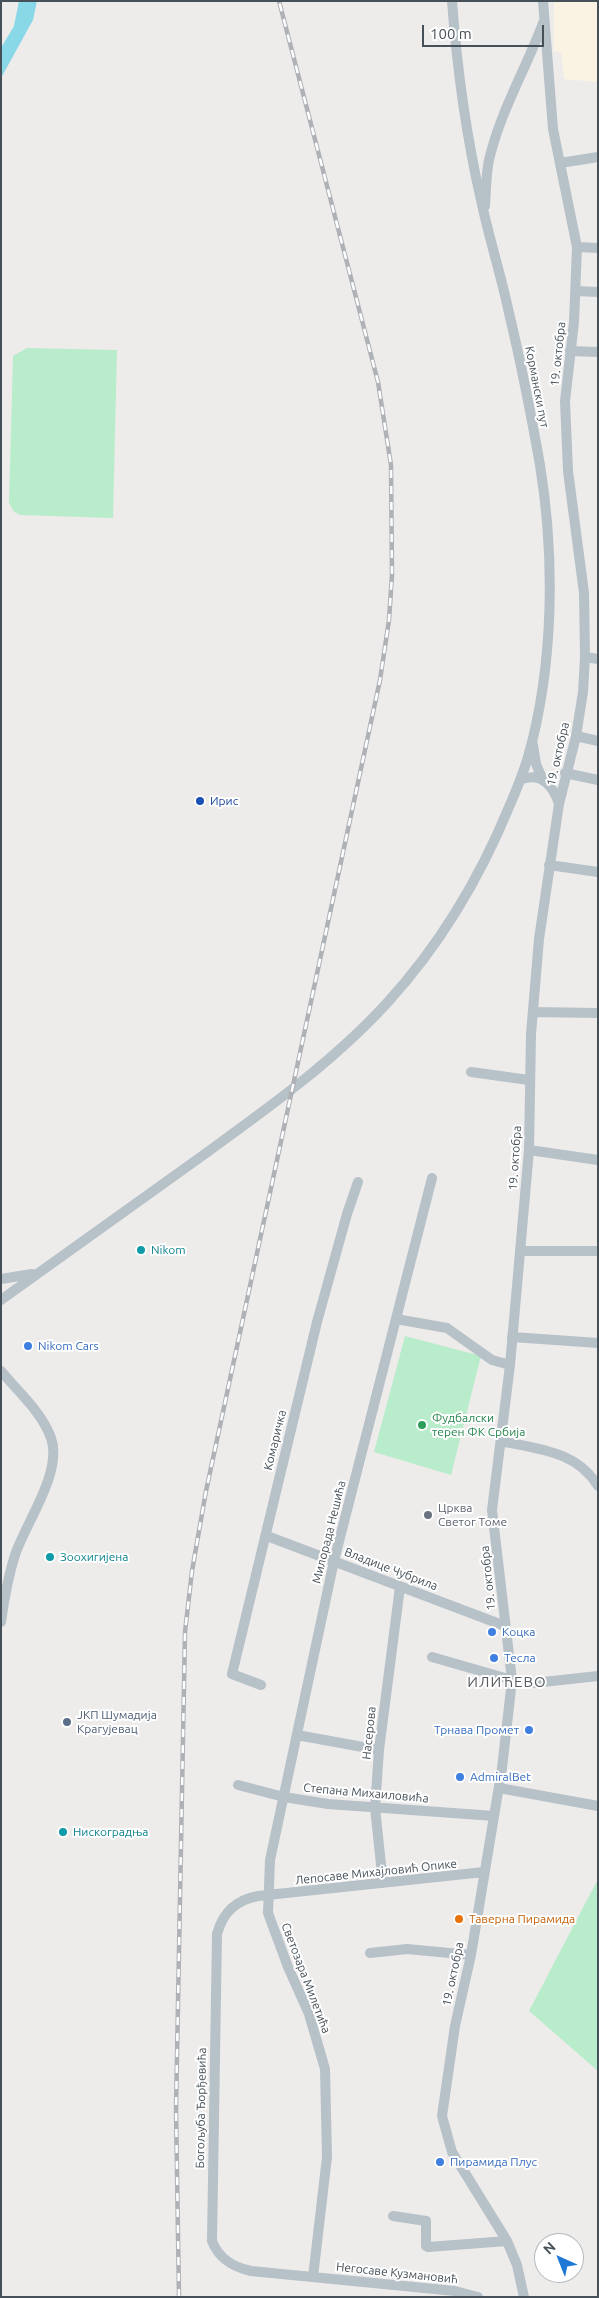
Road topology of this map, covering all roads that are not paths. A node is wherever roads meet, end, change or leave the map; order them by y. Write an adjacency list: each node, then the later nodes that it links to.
1 (452, 1): 6 (street, Кормански пут)
2 (543, 1): 3 (street, 19. октобра)
3 (544, 19): 5 (street, 19. октобра); 6 (street)
4 (598, 157): 5 (street)
5 (560, 163): 7 (street, 19. октобра)
6 (484, 214): 16 (street, Кормански пут)
7 (577, 247): 8 (street); 9 (street, 19. октобра)
8 (598, 248)
9 (576, 291): 10 (street); 11 (street, 19. октобра)
10 (598, 292)
11 (570, 351): 12 (street); 13 (street, 19. октобра)
12 (598, 352)
13 (585, 657): 14 (street); 15 (street, 19. октобра)
14 (598, 659)
15 (576, 736): 17 (street); 18 (street, 19. октобра)
16 (533, 740): 19 (street, Кормански пут); 21 (street)
17 (598, 741)
18 (565, 777): 20 (street); 21 (street); 22 (street, 19. октобра)
19 (520, 780): 21 (street); 35 (street, Кормански пут)
20 (598, 780)
21 (547, 783): 22 (street)
22 (559, 804): 23 (street, 19. октобра)
23 (548, 865): 24 (street); 25 (street, 19. октобра)
24 (598, 872)
25 (533, 1012): 26 (street); 28 (street, 19. октобра)
26 (598, 1013)
27 (471, 1072): 28 (street)
28 (530, 1080): 29 (street, 19. октобра)
29 (529, 1150): 30 (street); 33 (street, 19. октобра)
30 (598, 1160)
31 (432, 1178): 38 (street, Милорада Нешића)
32 (358, 1182): 45 (street, Комаричка)
33 (520, 1251): 34 (street); 39 (street, 19. октобра)
34 (598, 1251)
35 (38, 1273): 36 (street); 37 (street, Кормански пут)
36 (1, 1279)
37 (1, 1300)
38 (396, 1319): 41 (street); 46 (street, Милорада Нешића)
39 (512, 1337): 40 (street); 41 (street, 19. октобра)
40 (598, 1343)
41 (510, 1365): 43 (street, 19. октобра)
42 (2, 1372): 48 (street)
43 (501, 1441): 44 (street); 49 (street, 19. октобра)
44 (598, 1486)
45 (267, 1536): 46 (street, Владице Чубрила); 53 (street, Комаричка)
46 (334, 1561): 47 (street, Владице Чубрила); 54 (street, Милорада Нешића)
47 (400, 1587): 49 (street, Владице Чубрила); 55 (street, Насерова)
48 (1, 1622)
49 (506, 1626): 52 (street, 19. октобра)
50 (432, 1657): 52 (street)
51 (598, 1676): 52 (street)
52 (512, 1680): 57 (street, 19. октобра)
53 (262, 1685)
54 (297, 1735): 55 (street); 58 (street, Милорада Нешића)
55 (379, 1750): 60 (street, Насерова)
56 (238, 1785): 58 (street, Степана Михаиловића)
57 (499, 1788): 59 (street); 61 (street, 19. октобра)
58 (284, 1797): 60 (street, Степана Михаиловића); 64 (street, Милорада Нешића)
59 (598, 1806)
60 (375, 1808): 61 (street, Степана Михаиловића); 63 (street, Насерова)
61 (494, 1816): 62 (street, 19. октобра)
62 (484, 1872): 63 (street, Лепосаве Михајловић Опике); 66 (street, 19. октобра)
63 (383, 1883): 64 (street, Лепосаве Михајловић Опике)
64 (270, 1896): 69 (street, Светозара Милетића); 69 (street, Богољуба Ђорђевића)
65 (370, 1953): 66 (street)
66 (472, 1955): 68 (street, 19. октобра)
67 (393, 2216): 68 (street)
68 (506, 2241): 71 (street, 19. октобра)
69 (313, 2277): 70 (street, Негосаве Кузмановић)
70 (478, 2297)
71 (524, 2297)

